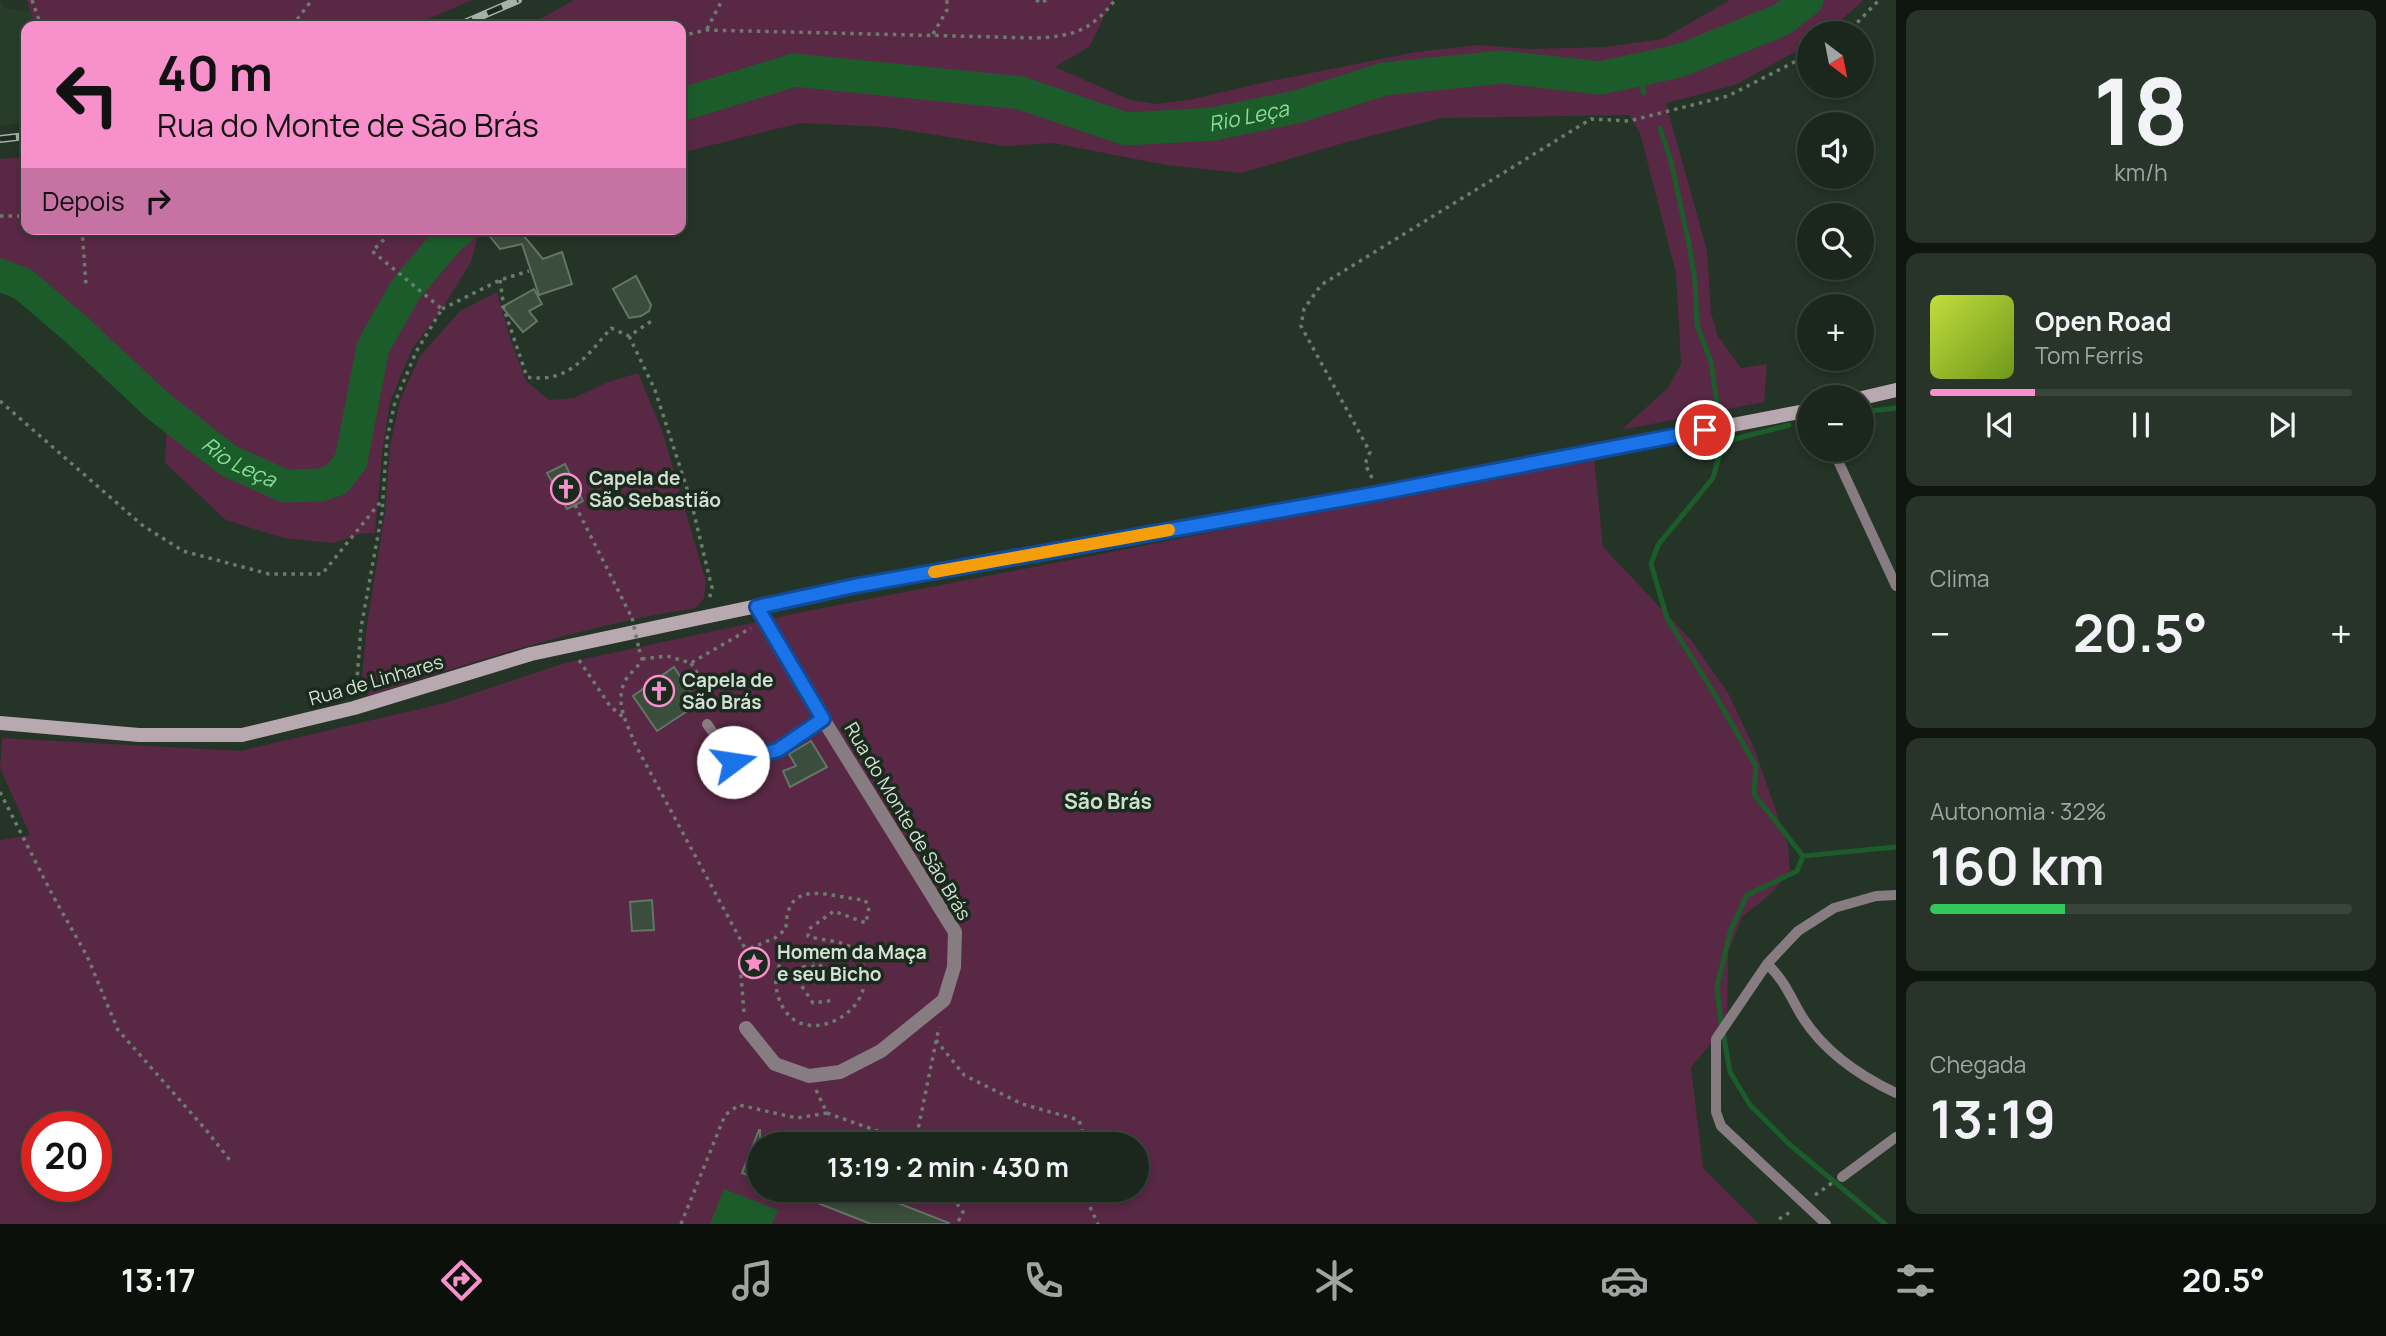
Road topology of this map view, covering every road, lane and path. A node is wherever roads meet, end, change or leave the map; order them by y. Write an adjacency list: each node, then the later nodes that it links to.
1 (32, 0): 9 (path)
2 (312, 0): 10 (path)
3 (722, 0): 12 (path)
4 (947, 0): 13 (path)
5 (1036, 0): 6 (path)
6 (1046, 0)
7 (1115, 0): 13 (path)
8 (1879, 0): 11 (path)
9 (39, 21)
10 (296, 21)
11 (1859, 21)
12 (706, 30): 13 (path); 14 (path)
13 (933, 34)
14 (686, 35)
15 (1797, 61): 31 (path)
16 (0, 216): 17 (path)
17 (21, 216)
18 (82, 235): 22 (path)
19 (389, 235): 23 (path)
20 (529, 271): 21 (path)
21 (500, 280): 23 (path); 25 (path)
22 (86, 285)
23 (440, 308): 32 (path)
24 (653, 320): 25 (path)
25 (629, 336): 36 (path)
26 (1896, 390): 27 (main road)
27 (1874, 395)
28 (0, 401): 32 (path)
29 (1797, 413): 31 (main road, Rua de Linhares)
30 (1839, 462): 34 (lane)
31 (1379, 493): 35 (main road, Rua de Linhares)
32 (383, 498): 41 (path)
33 (575, 505): 38 (path, bridge)
34 (1896, 586)
35 (757, 607): 36 (main road, Rua de Linhares); 43 (street, Rua do Monte de São Brás)
36 (700, 618): 41 (main road, Rua de Linhares)
37 (748, 630): 40 (path)
38 (642, 659): 40 (path); 42 (path)
39 (579, 660): 42 (path)
40 (691, 663): 45 (path)
41 (354, 709): 44 (main road, Rua de Linhares)
42 (625, 719): 48 (path)
43 (823, 719): 45 (lane); 54 (street, Rua do Monte de São Brás)
44 (0, 723)
45 (707, 724)
46 (0, 792): 61 (path)
47 (1896, 895): 49 (lane)
48 (746, 950): 50 (path); 52 (path)
49 (1767, 964): 55 (lane); 72 (lane)
50 (835, 1000)
51 (939, 1027): 53 (path)
52 (746, 1028): 54 (street, Rua do Monte de São Brás)
53 (936, 1040): 58 (path); 59 (path)
54 (808, 1076): 56 (path)
55 (1896, 1093)
56 (827, 1113): 57 (path); 69 (path)
57 (881, 1132)
58 (917, 1132)
59 (1082, 1132)
60 (1896, 1137): 62 (lane)
61 (232, 1163)
62 (1842, 1177)
63 (1830, 1185): 64 (path)
64 (1816, 1194)
65 (956, 1202): 70 (path)
66 (1090, 1202): 71 (path)
67 (1789, 1212): 68 (path)
68 (1779, 1219)
69 (681, 1224)
70 (957, 1224)
71 (1098, 1224)
72 (1826, 1224)

